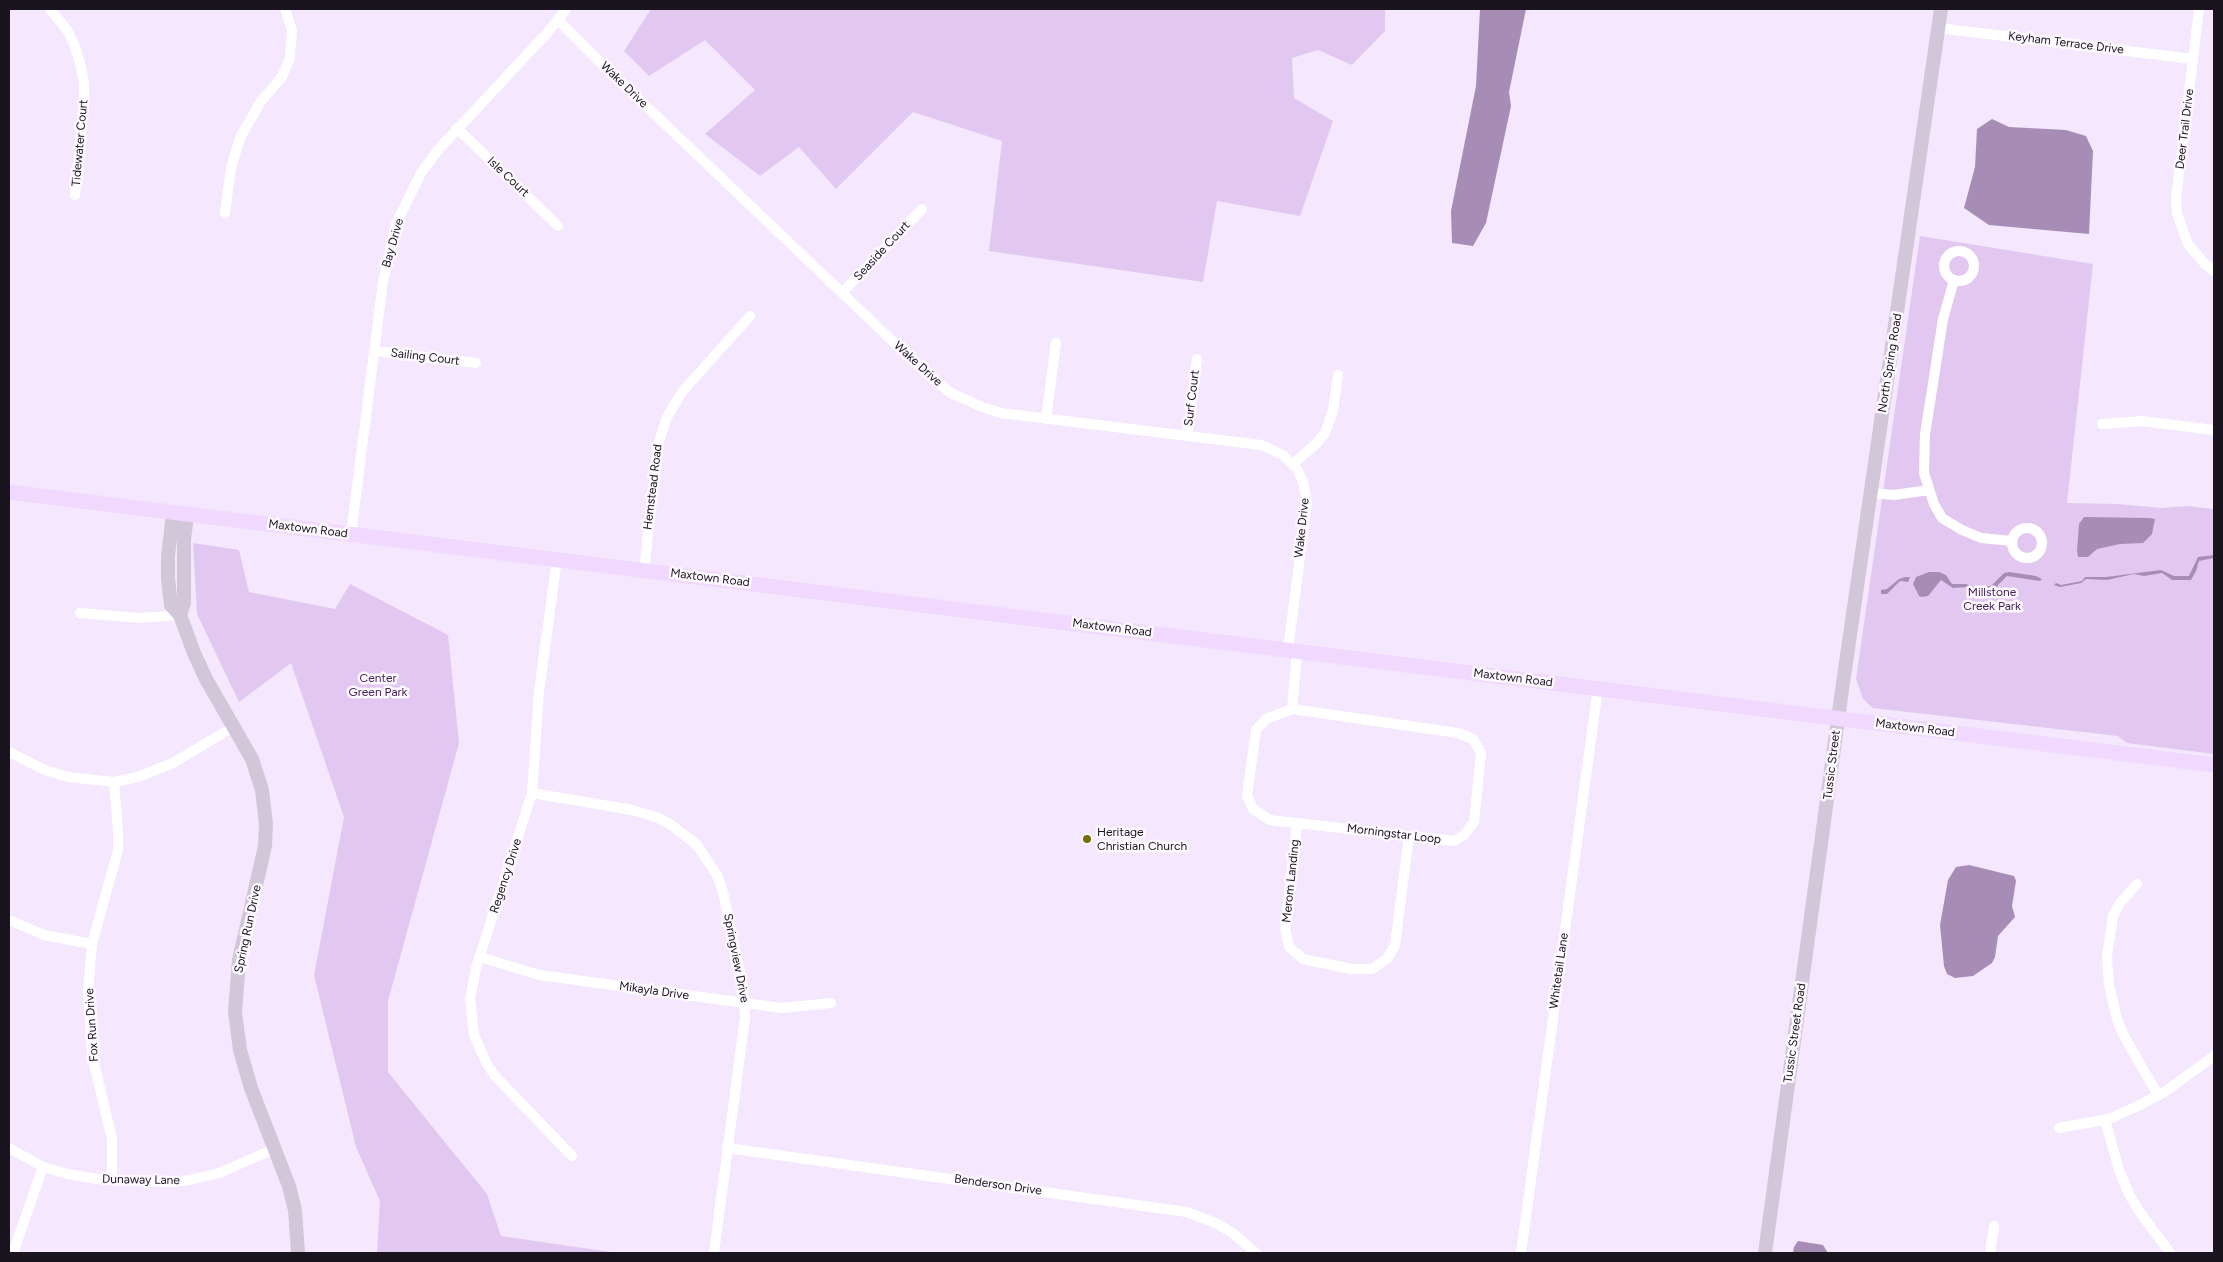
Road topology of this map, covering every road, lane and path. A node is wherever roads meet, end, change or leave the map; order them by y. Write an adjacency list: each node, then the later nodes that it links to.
1 (50, 9): 10 (street, Tidewater Court)
2 (285, 9): 12 (street)
3 (566, 9): 6 (street, Bay Drive)
4 (1941, 9): 7 (main road, North Spring Road)
5 (2199, 9): 8 (street, Deer Trail Drive)
6 (558, 20): 9 (street, Bay Drive); 16 (street, Wake Drive)
7 (1938, 28): 8 (street, Keyham Terrace Drive); 30 (main road, North Spring Road)
8 (2193, 58): 14 (street, Deer Trail Drive)
9 (457, 128): 13 (street, Isle Court); 19 (street, Bay Drive)
10 (75, 195)
11 (922, 208): 16 (street, Seaside Court)
12 (225, 213)
13 (558, 226)
14 (2214, 271)
15 (1954, 280): 28 (street)
16 (842, 293): 23 (street, Wake Drive)
17 (750, 316): 35 (street, Hemstead Road)
18 (1056, 343): 23 (street)
19 (374, 351): 21 (street, Sailing Court); 32 (street, Bay Drive)
20 (1196, 359): 26 (street, Surf Court)
21 (476, 363)
22 (1338, 375): 27 (street)
23 (1046, 419): 26 (street, Wake Drive)
24 (2102, 424): 25 (street)
25 (2214, 430)
26 (1187, 436): 27 (street, Wake Drive)
27 (1293, 464): 38 (street, Wake Drive)
28 (1929, 490): 30 (street); 33 (street)
29 (9, 492): 31 (main road, Maxtown Road)
30 (1870, 493): 41 (main road, North Spring Road)
31 (180, 514): 32 (main road, Maxtown Road); 37 (main road)
32 (352, 534): 34 (main road, Maxtown Road)
33 (2012, 541)
34 (557, 559): 35 (main road, Maxtown Road); 46 (street, Regency Drive)
35 (644, 570): 38 (main road, Maxtown Road)
36 (80, 613): 37 (street)
37 (180, 615): 42 (main road, Spring Run Drive)
38 (1293, 650): 39 (main road, Maxtown Road); 40 (street)
39 (1598, 688): 41 (main road, Maxtown Road); 71 (street, Whitetail Lane)
40 (1292, 709): 48 (street, Morningstar Loop); 49 (street, Morningstar Loop)
41 (1838, 718): 44 (main road, Maxtown Road); 47 (main road, Tussic Street)
42 (234, 726): 45 (street); 62 (main road, Spring Run Drive)
43 (9, 752): 45 (street)
44 (2214, 766)
45 (114, 782): 52 (street, Fox Run Drive)
46 (532, 793): 53 (street, Regency Drive); 55 (street, Springview Drive)
47 (1827, 812): 72 (main road, Tussic Street Road)
48 (1297, 823): 49 (street, Morningstar Loop); 49 (street, Merom Landing)
49 (1409, 836)
50 (2137, 884): 57 (street)
51 (9, 920): 52 (street)
52 (92, 944): 65 (street, Fox Run Drive)
53 (480, 957): 55 (street, Mikayla Drive); 63 (street, Regency Drive)
54 (831, 1003): 55 (street, Mikayla Drive)
55 (745, 1004): 61 (street, Springview Drive)
56 (2213, 1059): 57 (street)
57 (2158, 1095): 58 (street)
58 (2105, 1120): 59 (street); 74 (street)
59 (2060, 1128)
60 (9, 1148): 64 (street, Dunaway Lane)
61 (727, 1148): 69 (street, Springview Drive); 70 (street, Benderson Drive)
62 (274, 1149): 65 (street, Dunaway Lane); 68 (main road, Spring Run Drive)
63 (572, 1156)
64 (43, 1167): 65 (street, Dunaway Lane); 67 (street)
65 (112, 1180)
66 (1994, 1226): 73 (street)
67 (12, 1253)
68 (298, 1253)
69 (714, 1253)
70 (1256, 1253)
71 (1521, 1253)
72 (1765, 1253)
73 (1990, 1253)
74 (2170, 1253)

